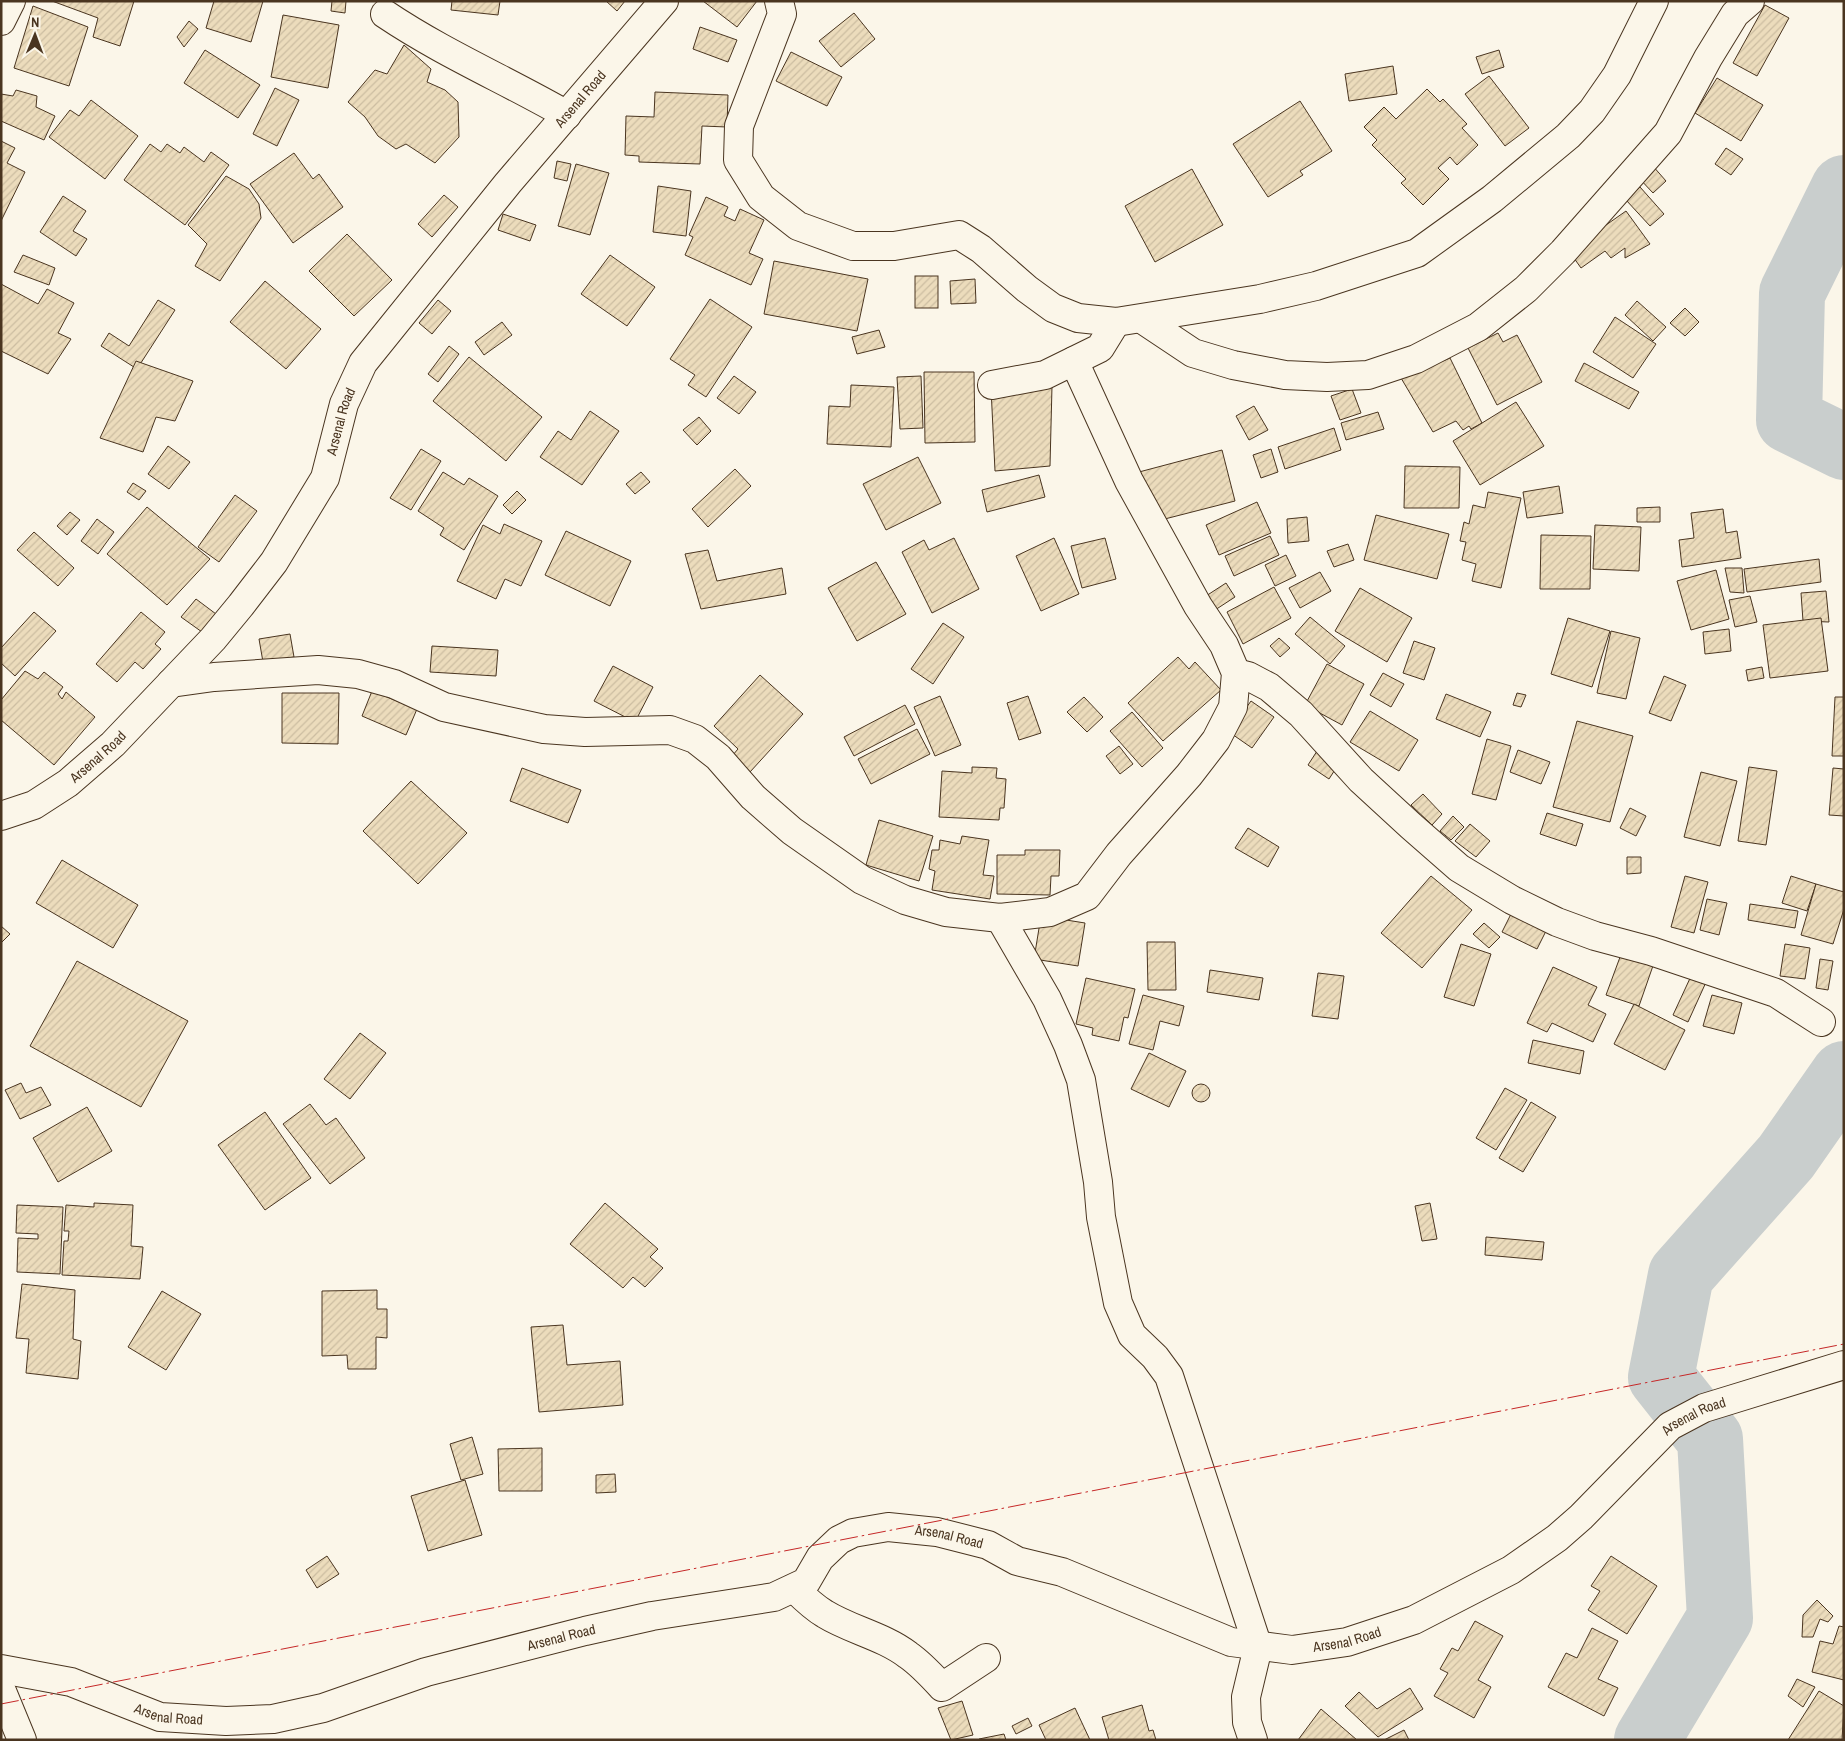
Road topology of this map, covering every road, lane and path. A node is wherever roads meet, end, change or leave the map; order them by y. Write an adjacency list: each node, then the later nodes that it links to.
1 (11, 1): 7 (street)
2 (664, 1): 8 (street, Arsenal Road)
3 (779, 1): 9 (street)
4 (1654, 1): 9 (street)
5 (1750, 1): 9 (street)
6 (385, 14): 8 (street)
7 (1, 21)
8 (567, 115): 13 (street, Arsenal Road)
9 (1129, 321): 10 (street)
10 (1074, 361): 11 (street); 12 (street)
11 (992, 385)
12 (1236, 673): 15 (street); 16 (street)
13 (171, 683): 14 (street, Arsenal Road); 15 (street)
14 (1, 816)
15 (1000, 918): 19 (street)
16 (1821, 1022)
17 (1844, 1365): 19 (street, Arsenal Road)
18 (795, 1589): 19 (street, Arsenal Road); 20 (street); 21 (street, Arsenal Road)
19 (1258, 1647): 24 (street)
20 (986, 1658)
21 (1, 1669)
22 (1, 1689): 23 (street)
23 (22, 1740)
24 (1253, 1740)

